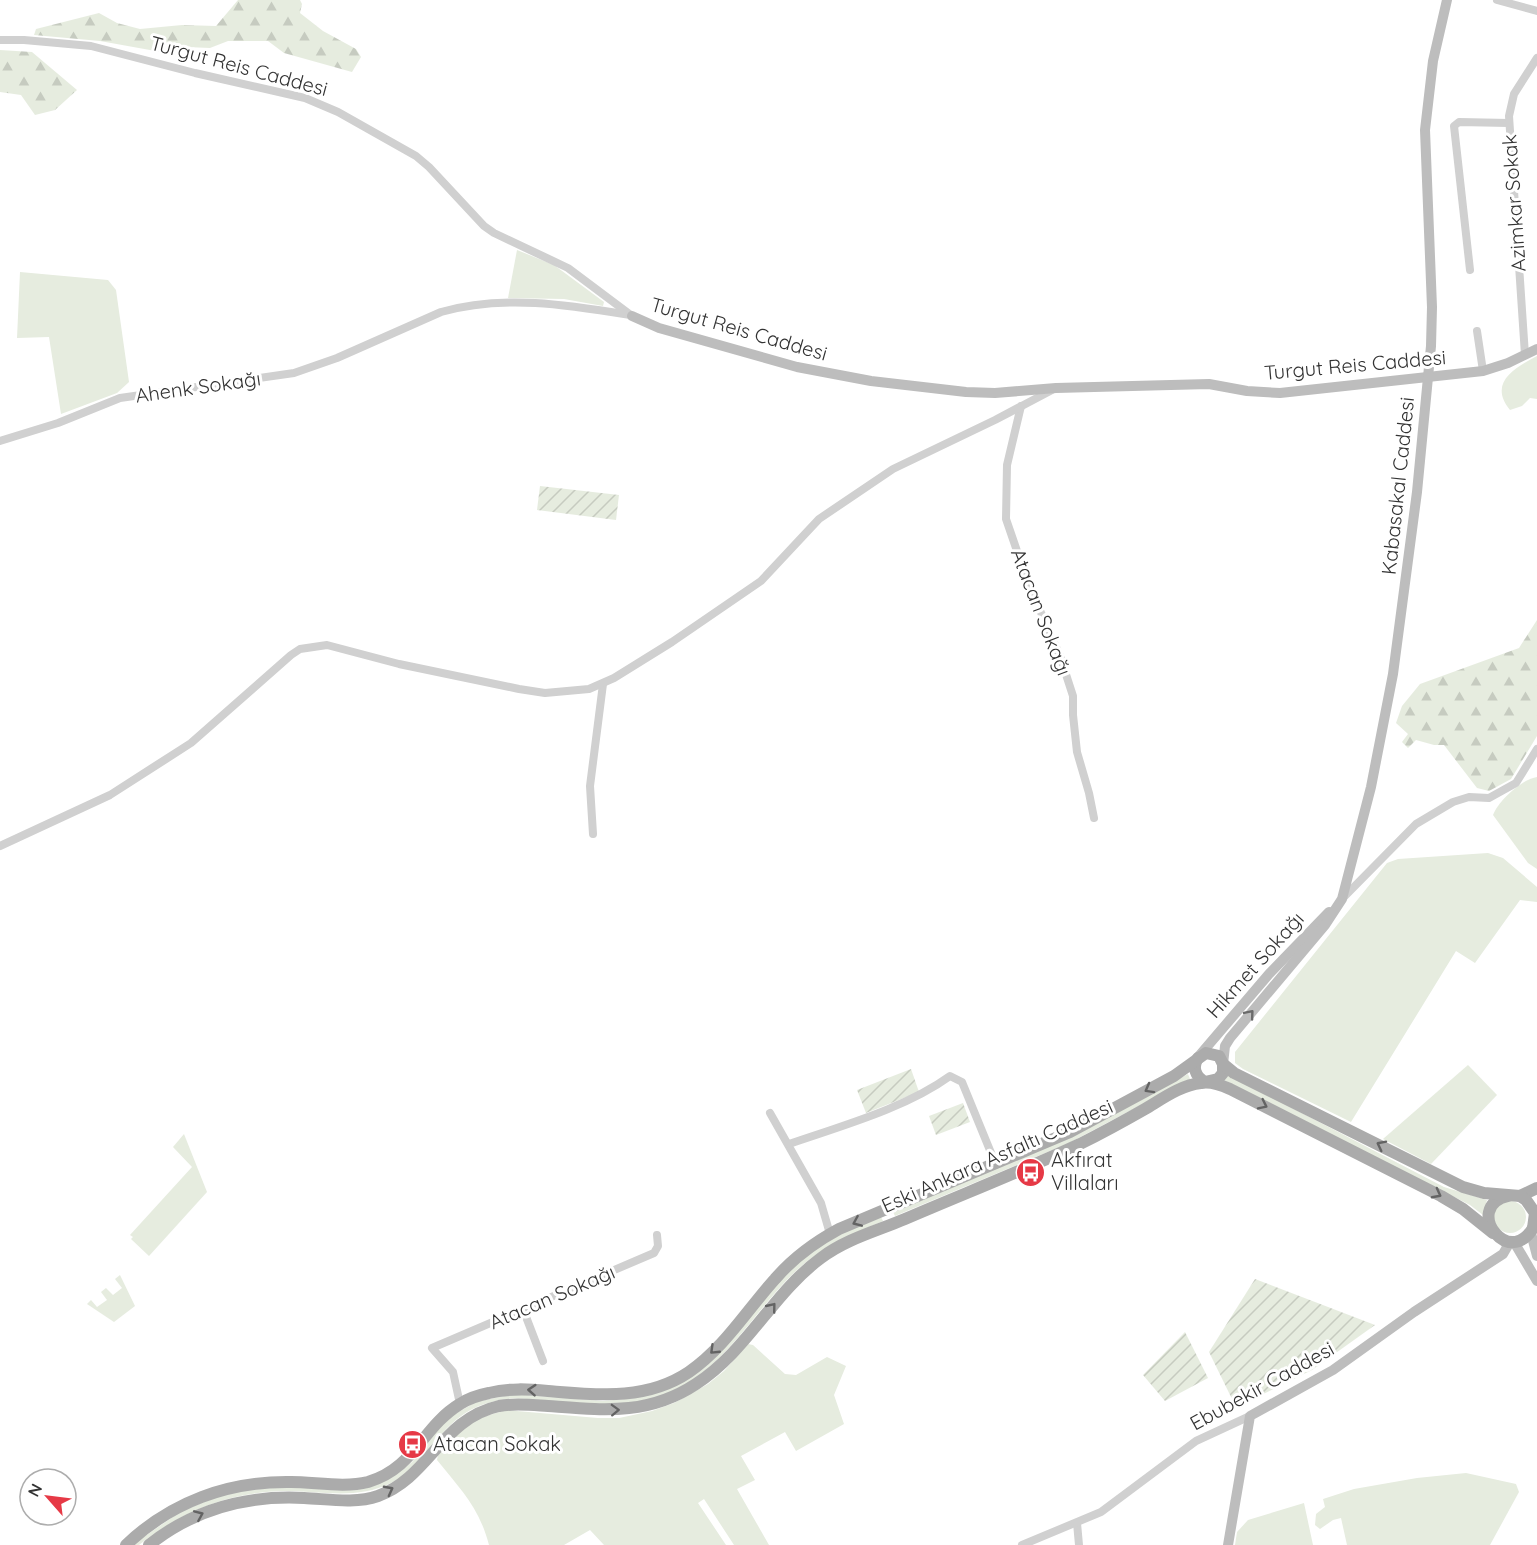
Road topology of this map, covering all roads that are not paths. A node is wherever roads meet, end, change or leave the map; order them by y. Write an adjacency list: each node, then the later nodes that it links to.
1 (1447, 0): 13 (street, Kabasakal Caddesi)
2 (1497, 0): 3 (street)
3 (1537, 11)
4 (0, 40): 8 (street, Turgut Reis Caddesi)
5 (1537, 58): 6 (street, Azimkar Sokak)
6 (1509, 123): 7 (street, Azimkar Sokak); 11 (street, Azimkar Sokak)
7 (1470, 270)
8 (632, 316): 14 (street, Turgut Reis Caddesi); 16 (street, Ahenk Sokağı)
9 (1477, 331): 12 (street)
10 (1537, 349): 11 (street, Turgut Reis Caddesi)
11 (1525, 355): 12 (street, Turgut Reis Caddesi)
12 (1483, 371): 13 (street, Turgut Reis Caddesi)
13 (1428, 376): 14 (street, Turgut Reis Caddesi); 22 (street, Kabasakal Caddesi)
14 (1056, 388): 15 (street)
15 (1021, 406): 17 (street); 19 (street, Atacan Sokağı)
16 (0, 441)
17 (603, 684): 20 (street); 21 (street)
18 (1537, 749): 22 (street, Hikmet Sokağı)
19 (1094, 818)
20 (593, 834)
21 (0, 846)
22 (1342, 899): 23 (street, Hikmet Sokağı); 24 (street, Hikmet Sokağı, one-way to 22)
23 (1198, 1058): 24 (main road); 25 (main road); 28 (main road, Eski Ankara Asfaltı Caddesi, one-way to 28)
24 (1223, 1064): 25 (main road); 30 (main road, one-way to 24)
25 (1210, 1082): 32 (main road, one-way to 32); 44 (main road, Eski Ankara Asfaltı Caddesi, one-way to 25)
26 (770, 1113): 27 (street)
27 (789, 1144): 28 (street); 33 (street)
28 (996, 1165): 33 (main road, Eski Ankara Asfaltı Caddesi, one-way to 33)
29 (1537, 1188): 30 (main road)
30 (1516, 1196): 31 (main road); 32 (main road)
31 (1534, 1226): 35 (main road); 36 (street)
32 (1493, 1233): 35 (main road)
33 (831, 1234): 40 (main road, Eski Ankara Asfaltı Caddesi, one-way to 40)
34 (657, 1235): 38 (street, Atacan Sokağı)
35 (1512, 1242): 37 (street); 41 (street, Ebubekir Caddesi)
36 (1537, 1256)
37 (1537, 1281)
38 (523, 1309): 39 (street); 40 (street, Atacan Sokağı)
39 (543, 1361)
40 (460, 1404): 43 (main road, Eski Ankara Asfaltı Caddesi)
41 (1250, 1416): 42 (street, Ebubekir Caddesi); 47 (street)
42 (1077, 1522): 45 (street, Ebubekir Caddesi); 46 (street)
43 (126, 1545)
44 (149, 1545)
45 (1022, 1545)
46 (1079, 1545)
47 (1228, 1545)

